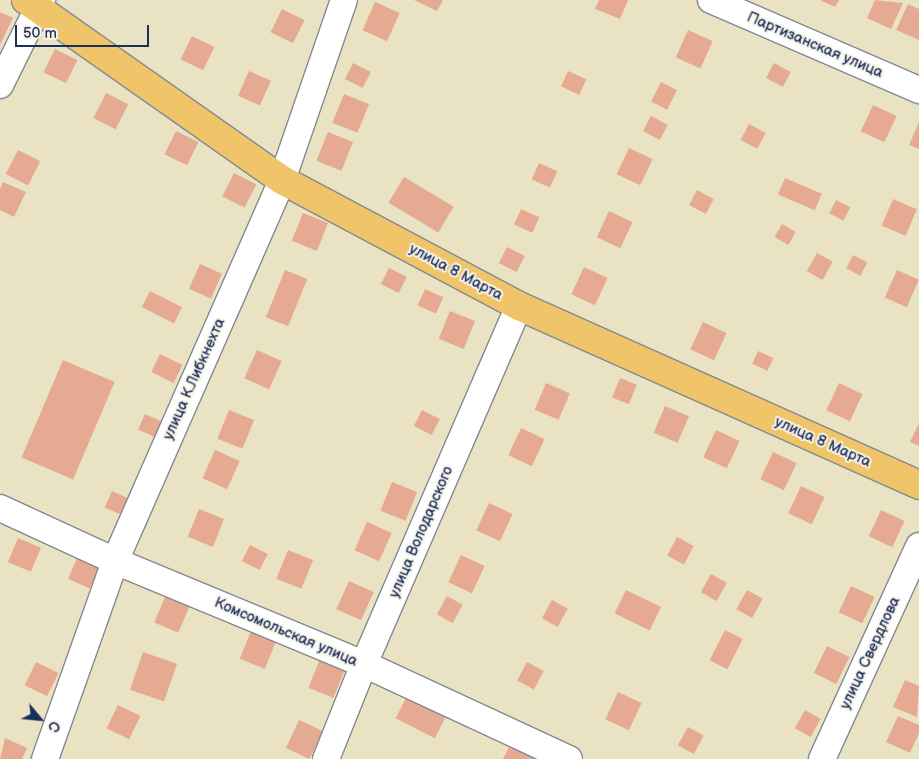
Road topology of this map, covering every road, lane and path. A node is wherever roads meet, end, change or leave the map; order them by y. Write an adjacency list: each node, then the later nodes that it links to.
1 (344, 0): 6 (street, улица К.Либкнехта)
2 (711, 0): 5 (street, Партизанская улица)
3 (35, 3): 4 (street); 6 (main road, улица 8 Марта)
4 (0, 85)
5 (919, 90)
6 (282, 180): 7 (main road, улица 8 Марта); 11 (street, улица К.Либкнехта)
7 (519, 306): 8 (main road, улица 8 Марта); 12 (street, улица Володарского)
8 (919, 484)
9 (0, 508): 11 (street, Комсомольская улица)
10 (919, 546): 16 (street, улица Свердлова)
11 (115, 561): 12 (street, Комсомольская улица); 13 (street, улица К.Либкнехта)
12 (364, 664): 14 (street, улица Володарского); 15 (street, Комсомольская улица)
13 (45, 759)
14 (326, 759)
15 (569, 759)
16 (822, 759)

